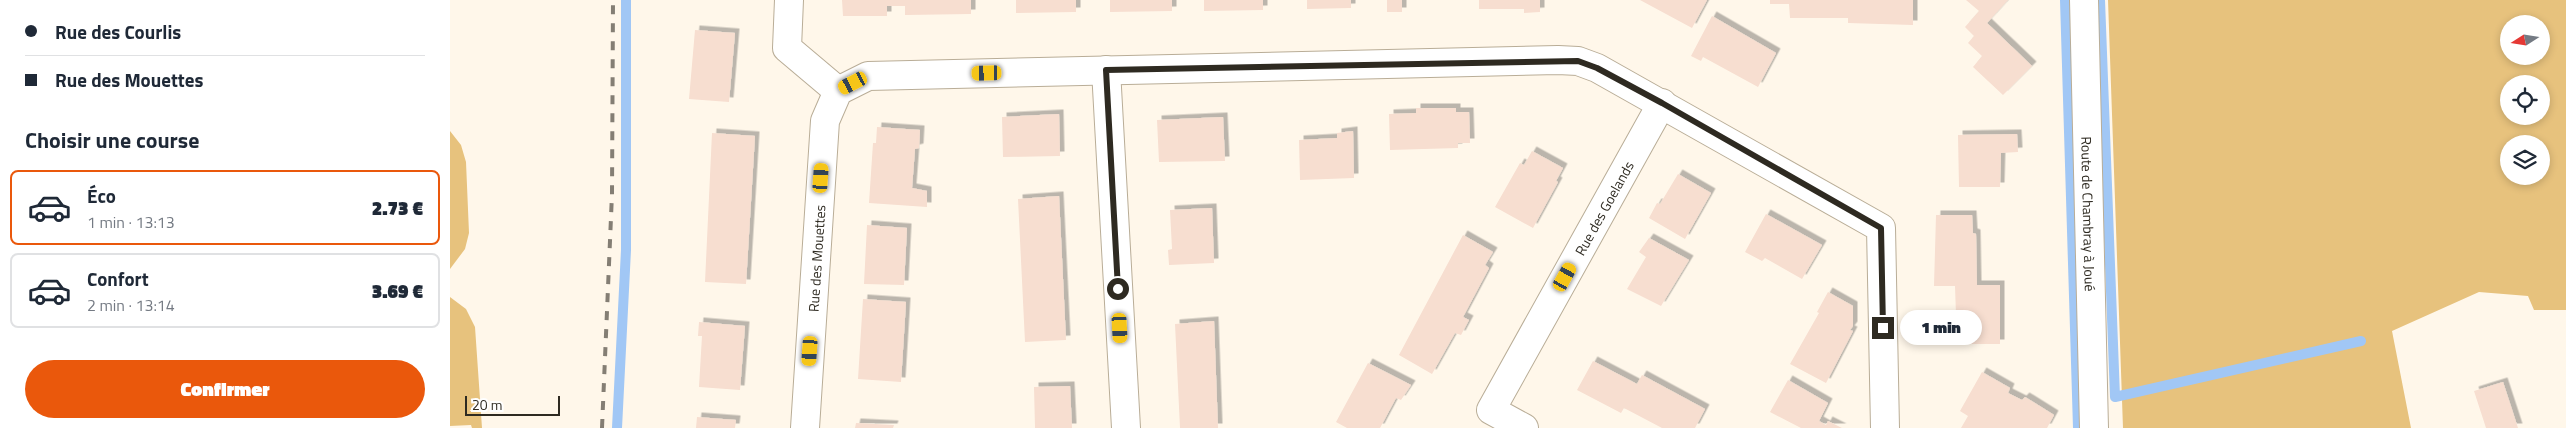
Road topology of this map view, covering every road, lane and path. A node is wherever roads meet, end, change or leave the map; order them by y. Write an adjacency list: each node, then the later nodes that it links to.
1 (789, 0): 4 (street)
2 (2084, 0): 10 (street, Route de Chambray à Joué)
3 (1106, 70): 4 (street); 5 (street); 7 (street)
4 (838, 91): 6 (street, Rue des Mouettes)
5 (1662, 103): 8 (street, Rue des Goelands); 9 (street)
6 (804, 428)
7 (1126, 428)
8 (1524, 428)
9 (1885, 428)
10 (2094, 428)

